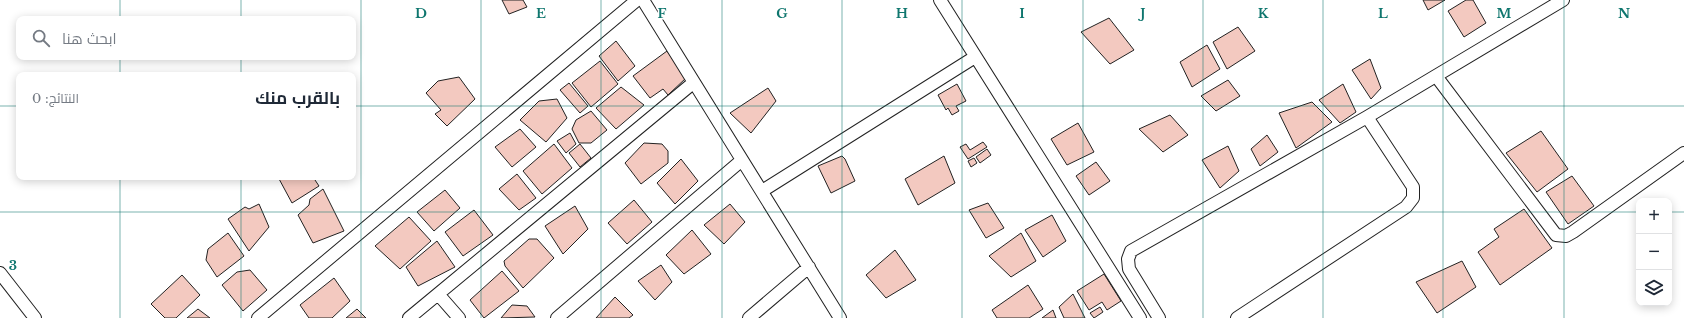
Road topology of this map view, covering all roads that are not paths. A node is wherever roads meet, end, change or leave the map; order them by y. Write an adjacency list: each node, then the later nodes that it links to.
1 (637, 0): 16 (street)
2 (643, 0): 7 (street)
3 (940, 0): 5 (street)
4 (1563, 0): 6 (street)
5 (975, 57): 11 (street); 22 (street)
6 (1436, 76): 8 (street); 9 (street)
7 (693, 83): 10 (street); 14 (street)
8 (1367, 117): 23 (street); 24 (street)
9 (1684, 153)
10 (742, 160): 11 (street); 19 (street)
11 (762, 190): 12 (street)
12 (809, 267): 20 (street); 21 (street)
13 (0, 273): 15 (street)
14 (438, 294): 17 (street); 18 (street)
15 (36, 318)
16 (258, 318)
17 (408, 318)
18 (459, 318)
19 (557, 318)
20 (749, 318)
21 (840, 318)
22 (1140, 318)
23 (1159, 318)
24 (1237, 318)

